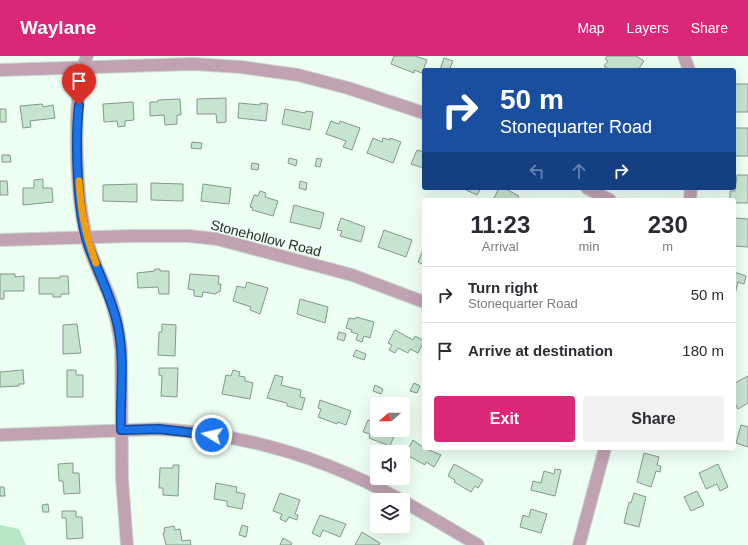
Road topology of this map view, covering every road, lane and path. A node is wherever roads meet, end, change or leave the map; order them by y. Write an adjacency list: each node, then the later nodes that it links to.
1 (87, 56): 3 (street)
2 (684, 56): 4 (street)
3 (82, 68): 5 (street); 6 (street); 9 (street)
4 (688, 68)
5 (0, 70)
6 (422, 112)
7 (591, 190): 8 (street)
8 (606, 198)
9 (86, 237): 10 (street, Stonehollow Road); 11 (street, Stonehollow Road); 12 (street)
10 (0, 240)
11 (422, 301)
12 (121, 430): 13 (street); 15 (street); 17 (street)
13 (0, 435)
14 (604, 450): 19 (street)
15 (386, 493)
16 (410, 506): 18 (street)
17 (127, 545)
18 (478, 545)
19 (579, 545)

